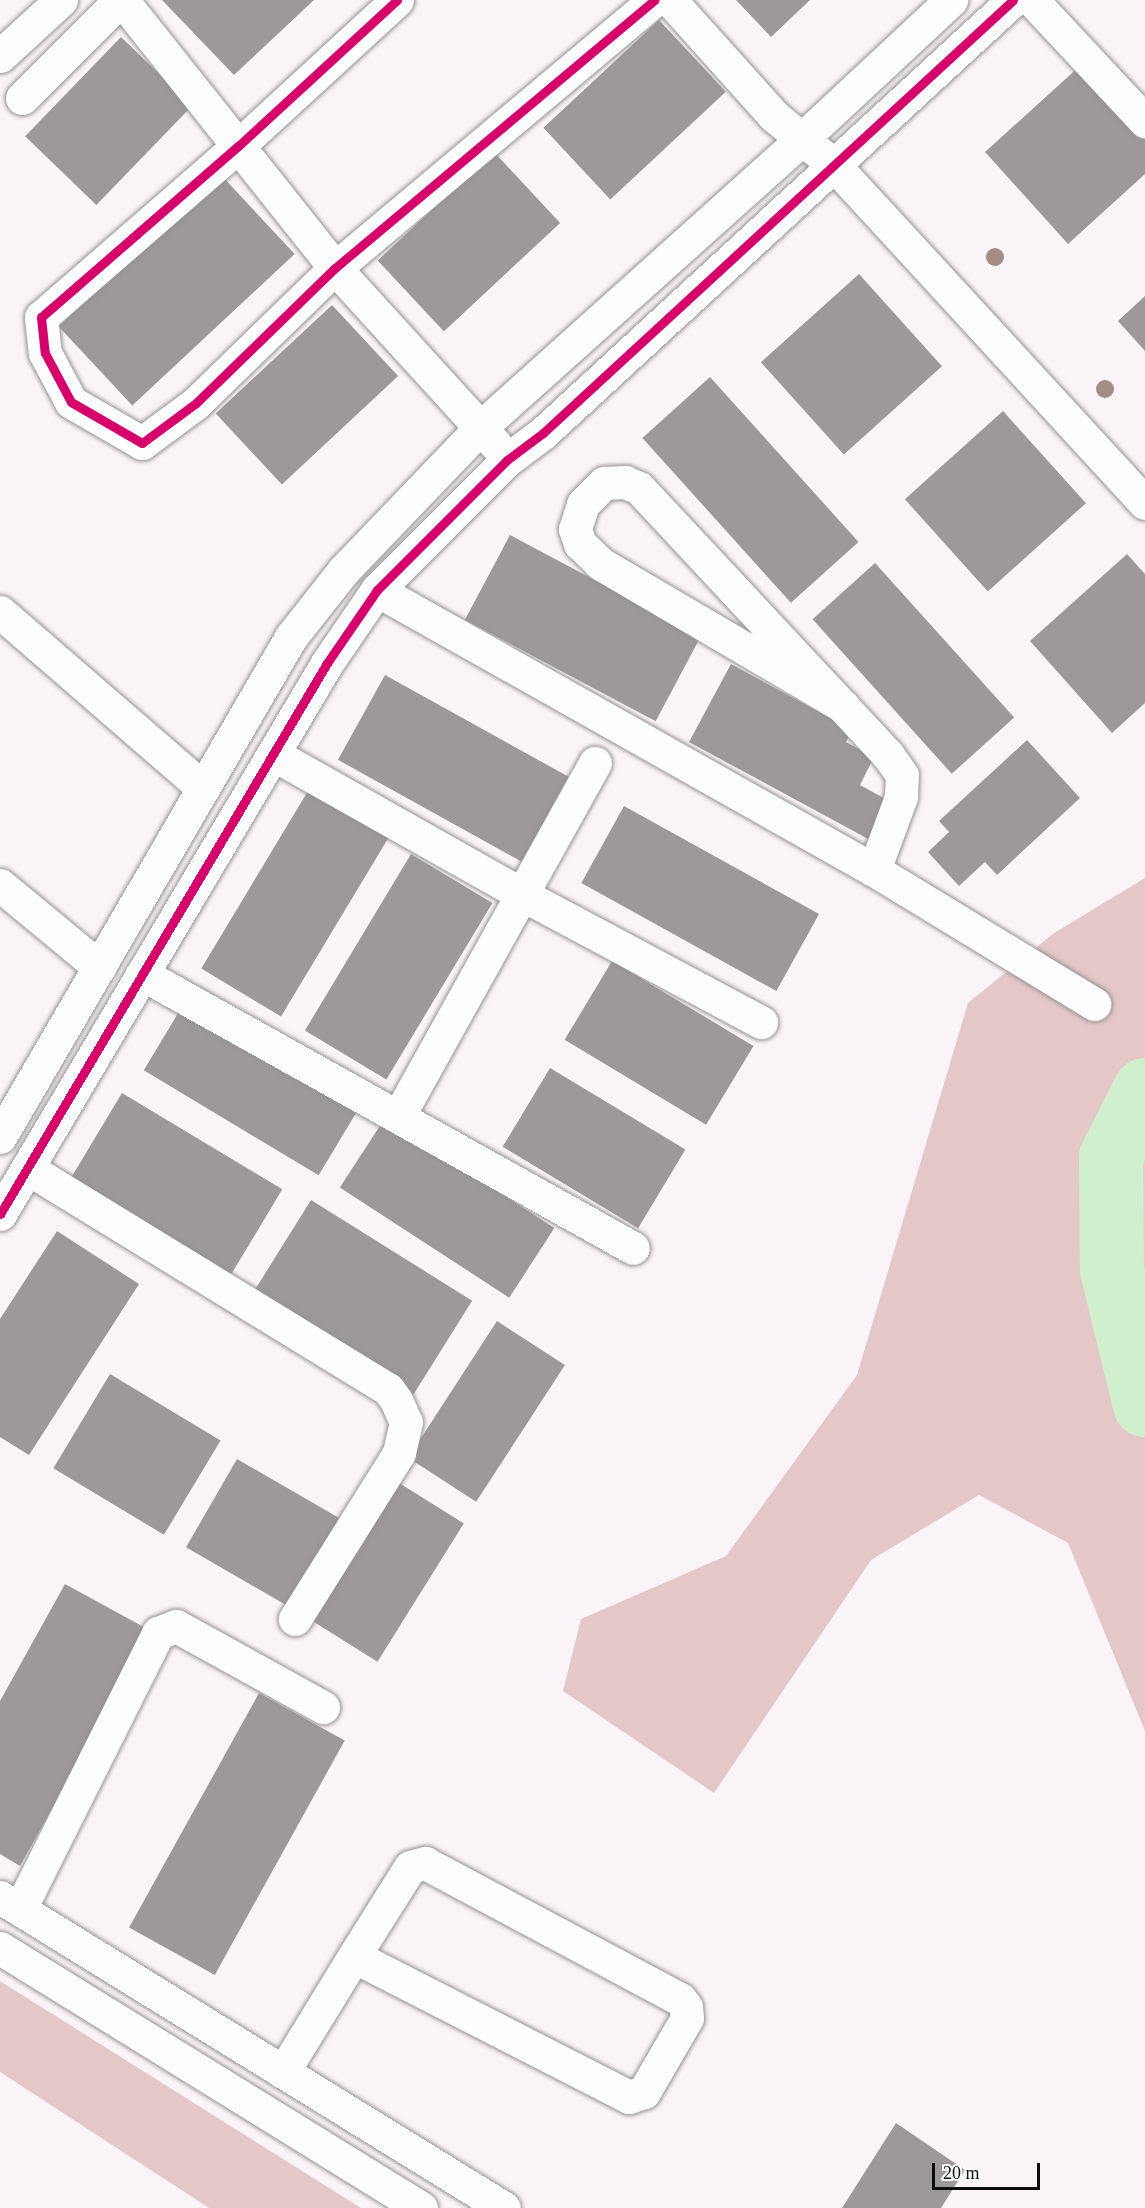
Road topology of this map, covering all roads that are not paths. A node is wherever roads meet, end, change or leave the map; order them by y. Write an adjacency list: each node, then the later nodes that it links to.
1 (61, 0): 9 (street)
2 (121, 0): 10 (street); 13 (street)
3 (396, 0): 13 (street)
4 (654, 0): 15 (street)
5 (670, 0): 12 (street)
6 (951, 0): 12 (street)
7 (1013, 0): 14 (street)
8 (1032, 0): 11 (street)
9 (0, 56)
10 (22, 98)
11 (1145, 121)
12 (802, 139): 14 (street); 16 (street)
13 (238, 146): 15 (street); 15 (street)
14 (834, 165): 17 (street); 18 (street)
15 (335, 268): 16 (street)
16 (481, 427): 17 (street); 20 (street)
17 (507, 460): 19 (street)
18 (1145, 503)
19 (377, 590): 22 (street); 27 (street)
20 (324, 594): 22 (street); 26 (street)
21 (0, 612): 26 (street)
22 (355, 621): 24 (street)
23 (843, 706): 23 (street); 27 (street)
24 (273, 754): 29 (street); 31 (street)
25 (595, 763): 29 (street)
26 (203, 788): 30 (street)
27 (874, 870): 32 (street)
28 (0, 885): 30 (street)
29 (523, 895): 33 (street); 34 (street)
30 (99, 967): 35 (street)
31 (142, 974): 34 (street); 36 (street)
32 (1094, 1004)
33 (761, 1022)
34 (399, 1115): 38 (street)
35 (0, 1137)
36 (27, 1168): 37 (street); 39 (street)
37 (0, 1214)
38 (633, 1248)
39 (295, 1619)
40 (323, 1707): 41 (street)
41 (10, 1903): 44 (street)
42 (0, 1948): 45 (street)
43 (354, 1956): 43 (street); 44 (street)
44 (284, 2072): 46 (street)
45 (421, 2208)
46 (504, 2208)

